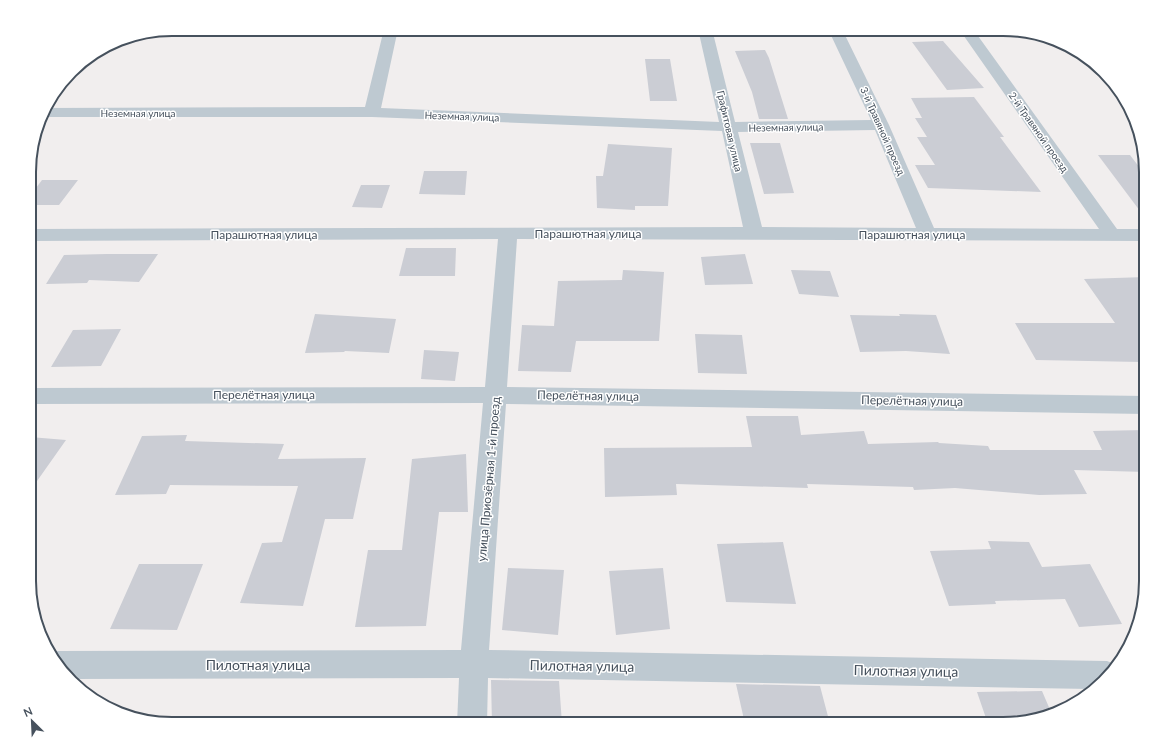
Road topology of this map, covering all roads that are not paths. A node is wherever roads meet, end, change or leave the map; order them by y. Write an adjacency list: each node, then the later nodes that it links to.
1 (389, 36): 5 (street)
2 (707, 36): 8 (street, Графитовая улица)
3 (838, 36): 7 (street, 3-й Травяной проезд)
4 (971, 36): 13 (street, 2-й Травяной проезд)
5 (372, 112): 6 (street, Неземная улица); 8 (street, Неземная улица)
6 (50, 113)
7 (881, 125): 8 (street, Неземная улица); 12 (street, 3-й Травяной проезд)
8 (729, 127): 9 (street, Графитовая улица)
9 (754, 233): 10 (street, Парашютная улица); 12 (street, Парашютная улица)
10 (508, 234): 11 (street, Парашютная улица); 15 (street, улица Приозёрная 1-й проезд)
11 (36, 235)
12 (928, 235): 13 (street, Парашютная улица)
13 (1112, 236): 14 (street, Парашютная улица)
14 (1139, 236)
15 (496, 395): 16 (street, Перелётная улица); 17 (street, Перелётная улица); 18 (street, улица Приозёрная 1-й проезд)
16 (36, 396)
17 (1139, 405)
18 (474, 664): 19 (street, Пилотная улица); 20 (street, Пилотная улица); 21 (street, улица Приозёрная 1-й проезд)
19 (66, 665)
20 (1101, 675)
21 (472, 717)

